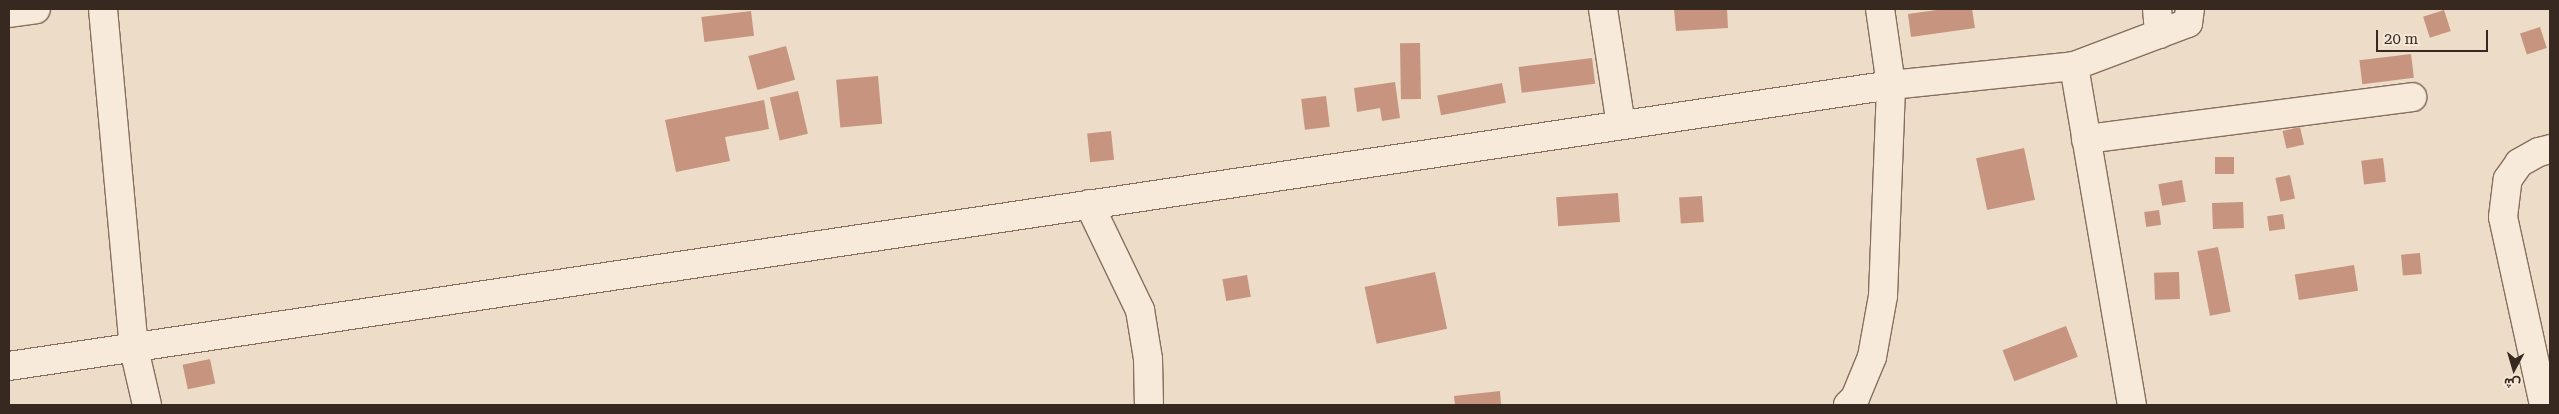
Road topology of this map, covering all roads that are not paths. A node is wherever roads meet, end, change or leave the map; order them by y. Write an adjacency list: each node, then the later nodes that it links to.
1 (36, 9): 6 (street)
2 (103, 9): 15 (street)
3 (1603, 9): 11 (street)
4 (1880, 9): 9 (street)
5 (2190, 9): 7 (street)
6 (9, 13)
7 (2158, 21): 8 (street)
8 (2074, 66): 9 (street); 12 (street)
9 (1891, 85): 11 (street); 19 (street)
10 (2412, 97): 12 (street)
11 (1621, 125): 14 (street)
12 (2086, 138): 20 (street)
13 (2550, 149): 21 (street)
14 (1090, 204): 15 (street); 18 (street)
15 (134, 349): 16 (street); 17 (street)
16 (9, 366)
17 (147, 405)
18 (1149, 405)
19 (1848, 405)
20 (2132, 405)
21 (2544, 405)

